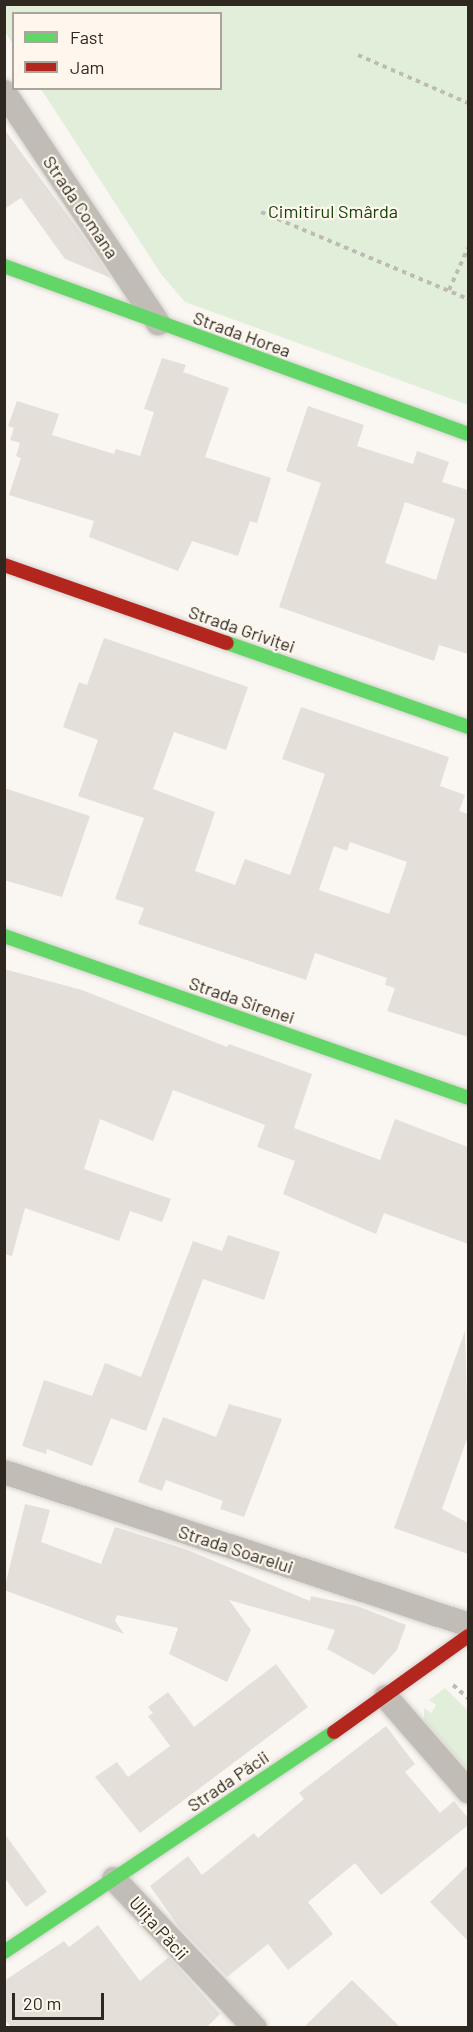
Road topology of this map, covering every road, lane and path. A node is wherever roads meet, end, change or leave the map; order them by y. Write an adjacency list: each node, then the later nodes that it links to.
1 (358, 55): 3 (path)
2 (4, 92): 9 (street, Strada Comana)
3 (468, 103)
4 (261, 212): 7 (path)
5 (468, 248): 7 (path)
6 (4, 266): 9 (street, Strada Horea)
7 (449, 290): 8 (path)
8 (468, 299)
9 (158, 323): 10 (street, Strada Horea)
10 (468, 434)
11 (4, 565): 12 (street, Strada Griviței)
12 (468, 727)
13 (4, 936): 14 (street, Strada Sirenei)
14 (468, 1098)
15 (4, 1472): 16 (street, Strada Soarelui)
16 (468, 1625)
17 (468, 1636): 18 (street, Strada Păcii)
18 (386, 1697): 19 (street); 20 (street, Strada Păcii)
19 (468, 1791)
20 (114, 1879): 21 (street, Strada Păcii); 22 (street, Ulița Păcii)
21 (4, 1952)
22 (255, 2028)

